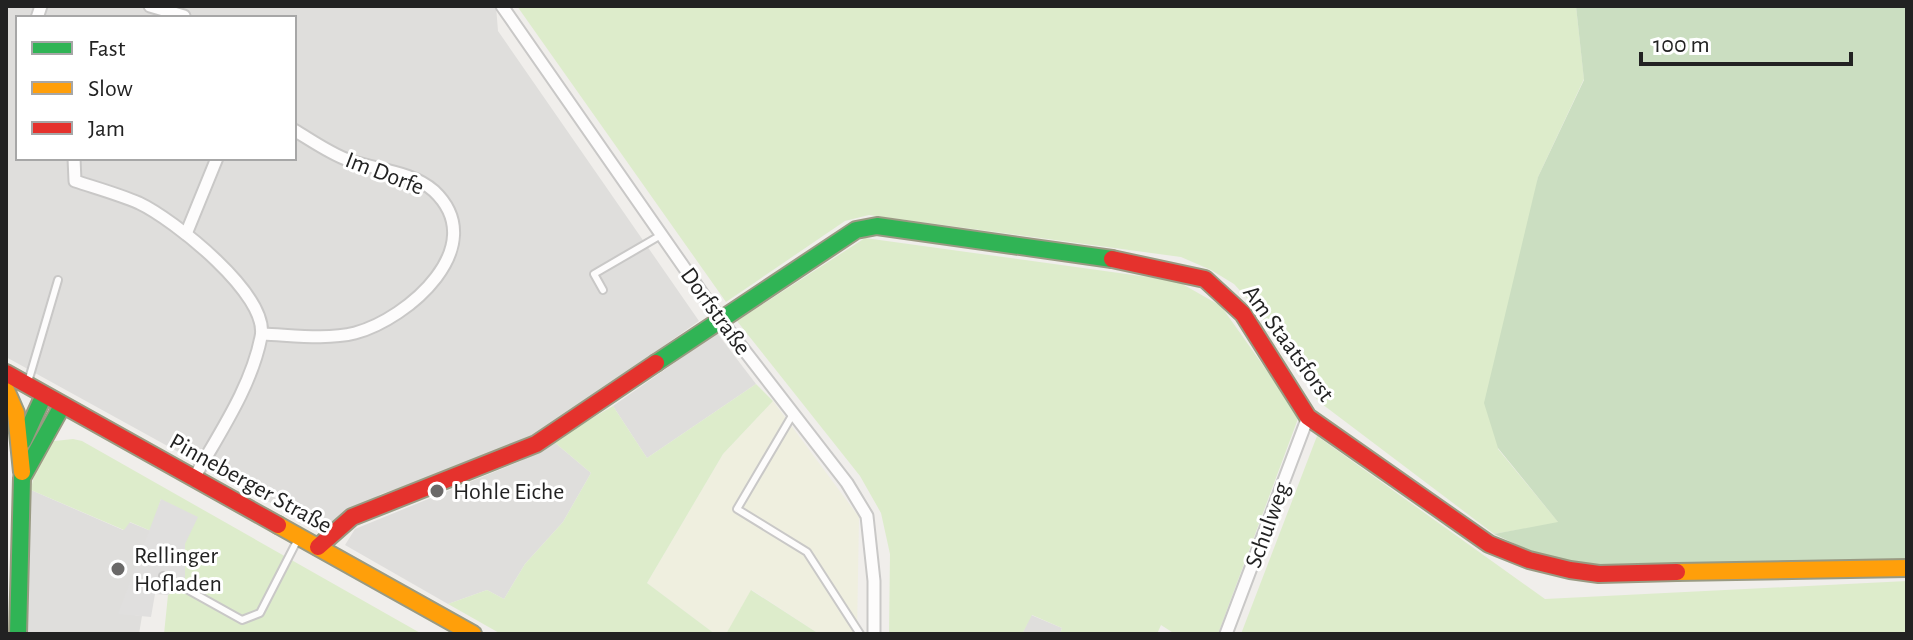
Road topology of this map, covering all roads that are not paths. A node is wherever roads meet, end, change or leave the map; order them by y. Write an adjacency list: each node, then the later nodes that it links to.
1 (150, 6): 3 (street)
2 (502, 6): 8 (street, Dorfstraße)
3 (184, 16)
4 (296, 131): 12 (street, Im Dorfe)
5 (74, 160): 7 (street)
6 (216, 160): 7 (street)
7 (186, 234): 12 (street)
8 (661, 235): 10 (lane); 11 (street, Dorfstraße)
9 (58, 280): 14 (lane)
10 (603, 290)
11 (720, 319): 18 (street, Dorfstraße); 19 (street, Am Staatsforst); 24 (street)
12 (263, 334): 22 (street)
13 (6, 373): 14 (street, Pinneberger Straße)
14 (27, 385): 16 (street, Pinneberger Straße)
15 (6, 390): 20 (street)
16 (44, 395): 17 (street, Pinneberger Straße); 20 (street)
17 (62, 406): 21 (street); 22 (street, Pinneberger Straße)
18 (793, 414): 29 (lane); 30 (street, Dorfstraße)
19 (1308, 417): 25 (street, Am Staatsforst); 31 (street, Schulweg)
20 (21, 450): 21 (street)
21 (22, 478): 27 (street)
22 (193, 480): 23 (street, Pinneberger Straße)
23 (299, 537): 24 (street, Pinneberger Straße); 26 (lane)
24 (318, 547): 28 (street, Pinneberger Straße)
25 (1907, 568)
26 (163, 576)
27 (18, 634)
28 (473, 634)
29 (860, 634)
30 (874, 634)
31 (1226, 634)

